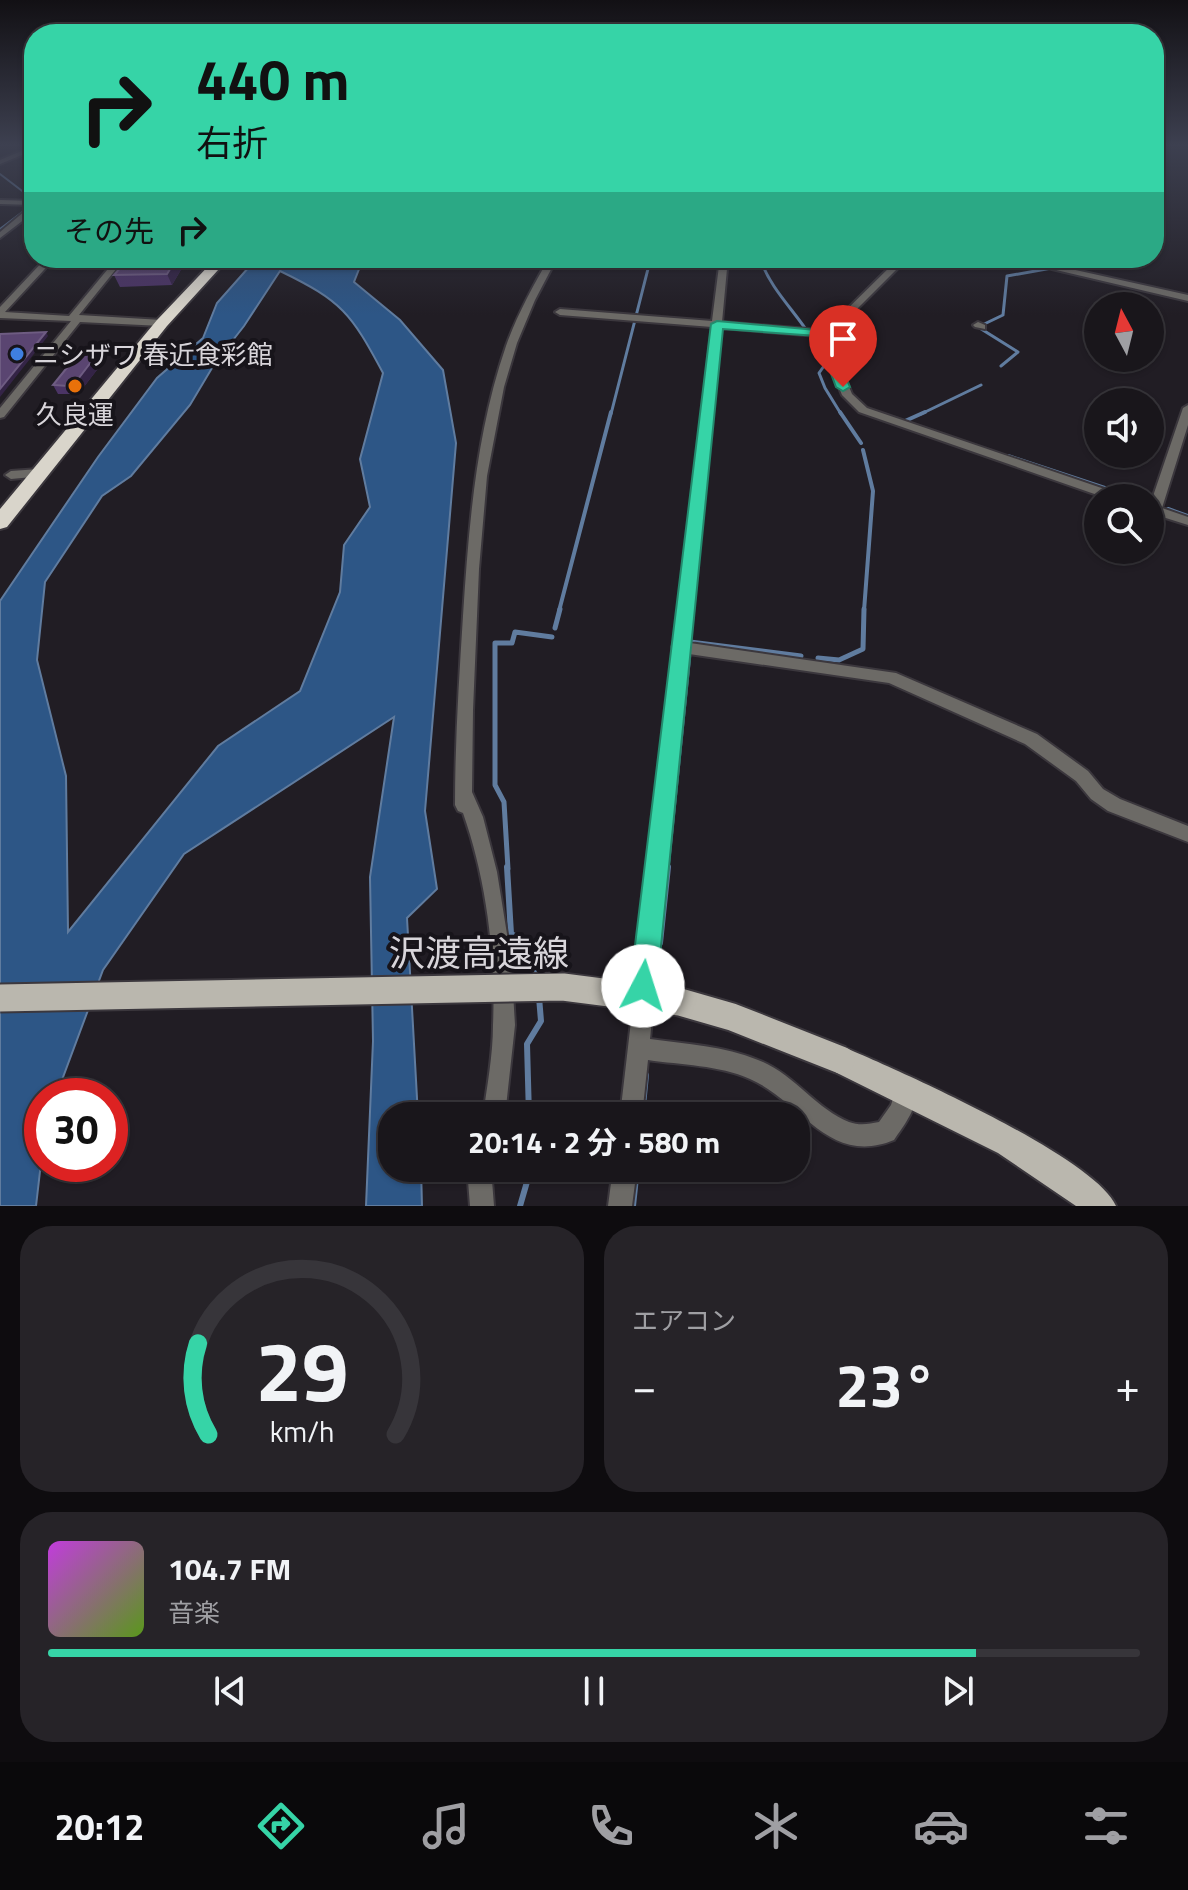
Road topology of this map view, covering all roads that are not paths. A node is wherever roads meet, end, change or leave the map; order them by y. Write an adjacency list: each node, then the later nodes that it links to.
1 (3, 202): 2 (street)
2 (24, 204)
3 (24, 214): 4 (street)
4 (0, 236)
5 (42, 268): 14 (street)
6 (113, 268): 15 (street)
7 (214, 268): 16 (highway)
8 (548, 268): 33 (street)
9 (723, 268): 17 (street)
10 (894, 268): 18 (street)
11 (1059, 268): 12 (street)
12 (1188, 298)
13 (560, 312): 17 (street)
14 (0, 313): 15 (street)
15 (75, 318): 16 (street); 20 (street)
16 (162, 323): 21 (highway)
17 (717, 324): 18 (street); 28 (street)
18 (815, 333): 24 (street)
19 (1188, 408): 23 (street)
20 (0, 415)
21 (39, 473): 22 (street); 27 (highway)
22 (11, 475)
23 (1161, 484)
24 (1084, 486)
25 (1164, 514): 26 (street)
26 (1188, 521)
27 (0, 522)
28 (679, 647): 29 (street); 31 (street)
29 (1188, 834)
30 (0, 998): 32 (main road, 沢渡高遠線, bridge)
31 (638, 1048): 32 (street); 34 (street)
32 (906, 1091): 37 (main road, 沢渡高遠線)
33 (495, 1102)
34 (632, 1102)
35 (623, 1182): 36 (street)
36 (620, 1206)
37 (1100, 1206)

